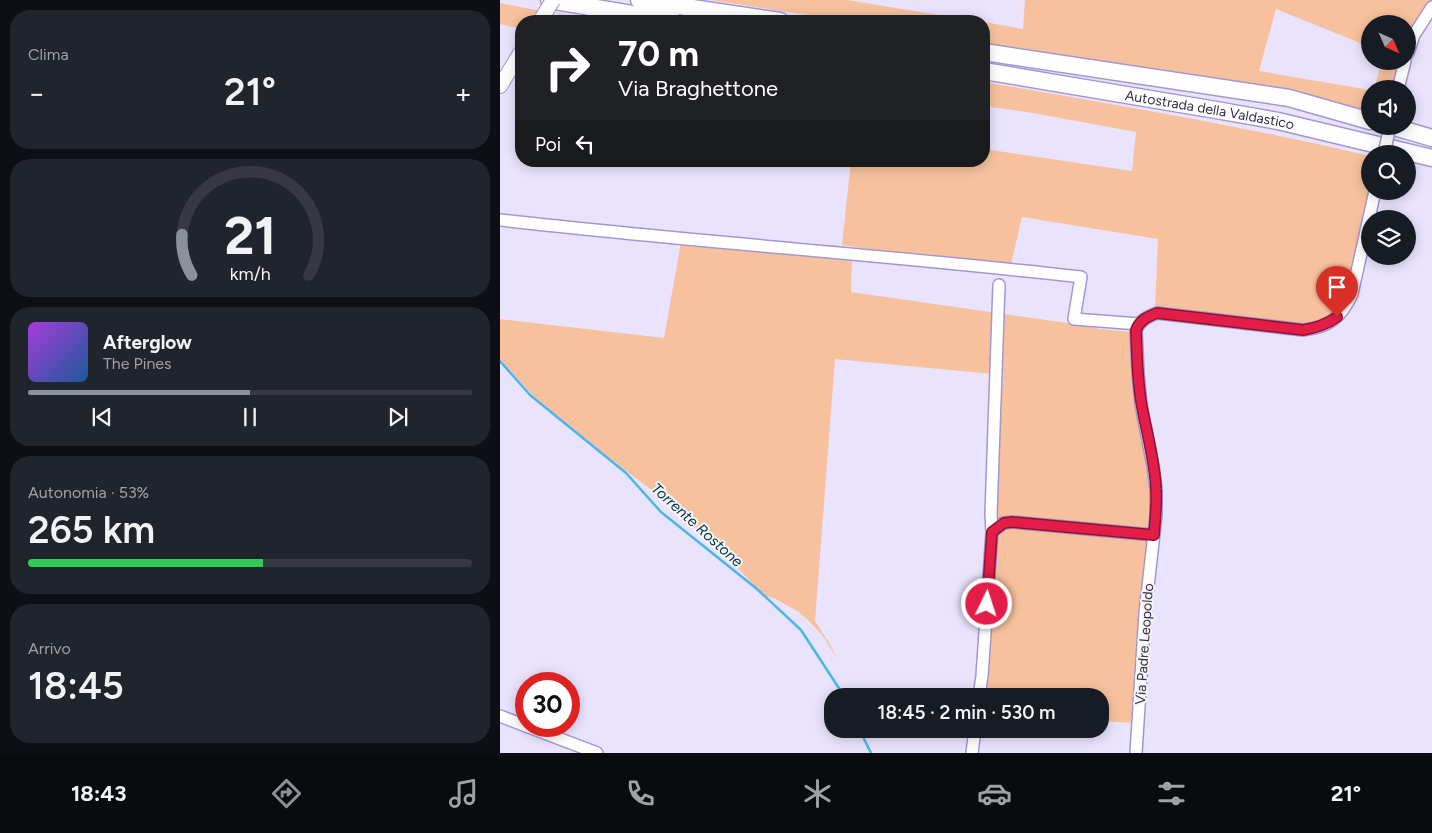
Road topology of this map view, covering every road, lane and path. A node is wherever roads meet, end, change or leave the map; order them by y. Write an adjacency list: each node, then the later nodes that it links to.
1 (549, 0): 6 (highway)
2 (553, 0): 5 (main road, bridge)
3 (639, 0): 7 (highway)
4 (1432, 7): 8 (street)
5 (544, 15)
6 (638, 15)
7 (740, 15)
8 (1416, 32)
9 (990, 53): 13 (highway, Autostrada della Valdastico)
10 (515, 62): 12 (main road)
11 (990, 72): 16 (highway, Autostrada della Valdastico)
12 (500, 86)
13 (1361, 118)
14 (1416, 133): 15 (highway)
15 (1432, 138)
16 (1432, 158)
17 (1373, 200): 20 (street)
18 (500, 220): 20 (street)
19 (999, 285): 21 (street)
20 (1139, 324): 22 (street, Via Padre Leopoldo)
21 (992, 532): 22 (street); 23 (street)
22 (1154, 535): 30 (street, Via Padre Leopoldo)
23 (981, 688)
24 (500, 716): 25 (street)
25 (515, 722)
26 (555, 737): 28 (street)
27 (974, 738): 29 (street)
28 (596, 753)
29 (972, 753)
30 (1136, 753)

